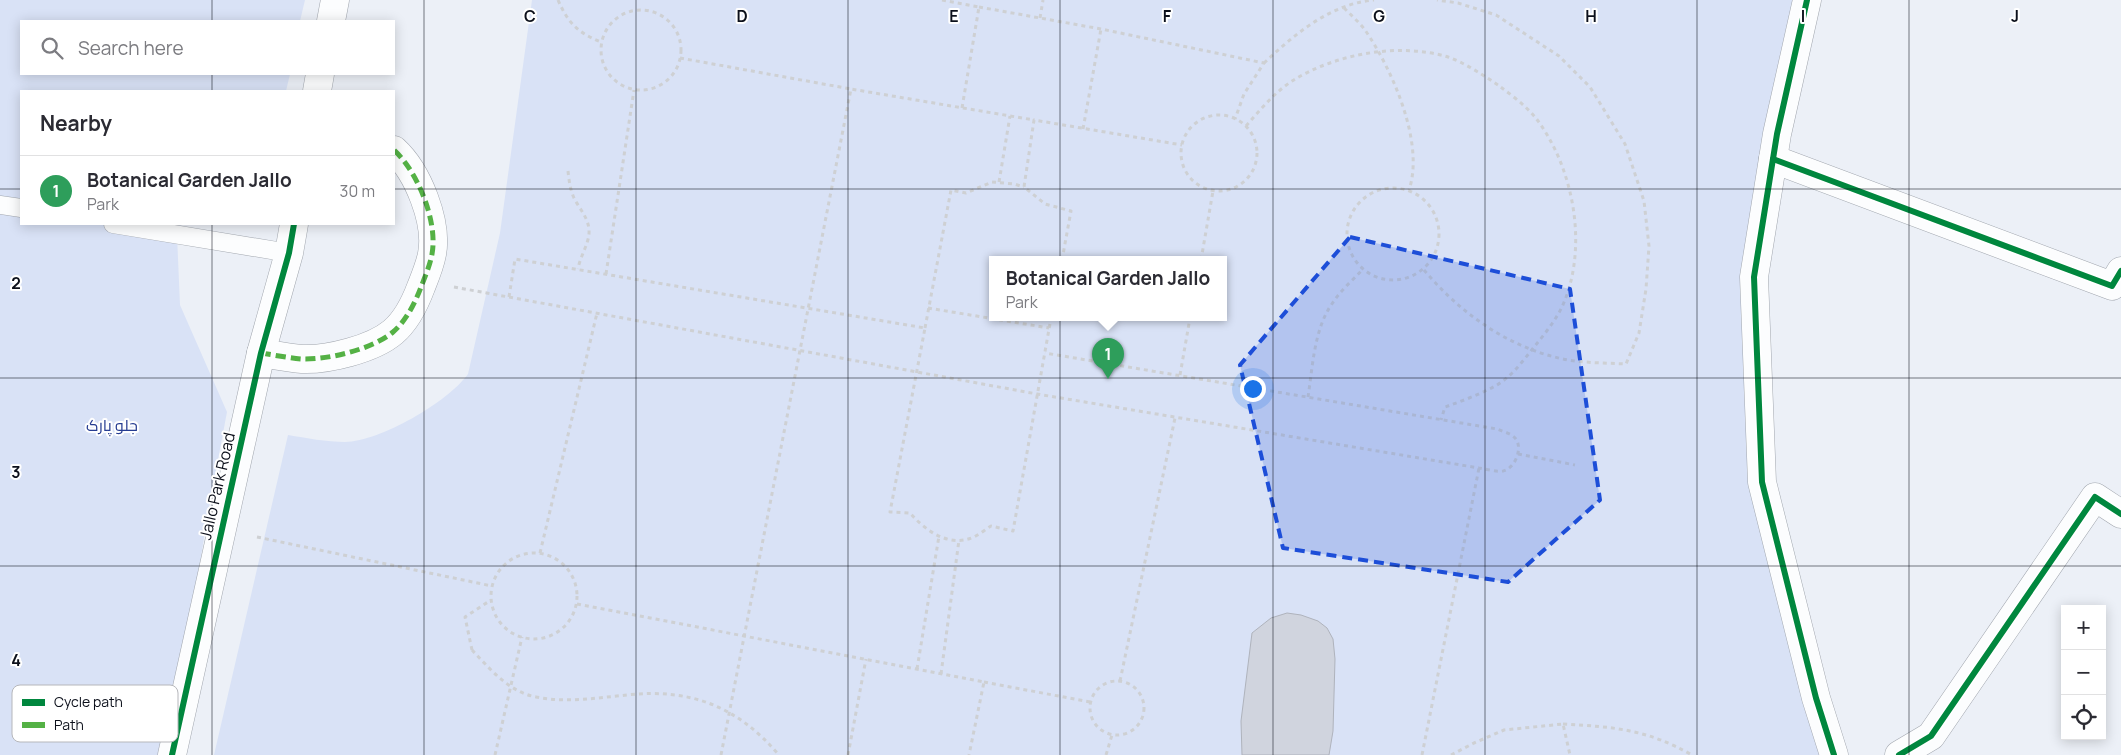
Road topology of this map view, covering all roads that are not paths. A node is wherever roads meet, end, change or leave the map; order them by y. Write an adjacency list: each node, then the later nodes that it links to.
1 (335, 0): 3 (street)
2 (1807, 0): 7 (street)
3 (331, 20)
4 (320, 75): 5 (street)
5 (317, 90)
6 (395, 151): 14 (street)
7 (1773, 159): 13 (street); 19 (street)
8 (0, 205): 9 (lane)
9 (20, 208)
10 (119, 225): 12 (lane)
11 (294, 225): 12 (street, Jallo Park Road)
12 (289, 253): 14 (street, Jallo Park Road)
13 (2121, 271)
14 (261, 354): 16 (street, Jallo Park Road)
15 (2121, 514): 20 (street)
16 (178, 728)
17 (175, 742): 18 (street, Jallo Park Road)
18 (172, 755)
19 (1834, 755)
20 (1899, 755)

